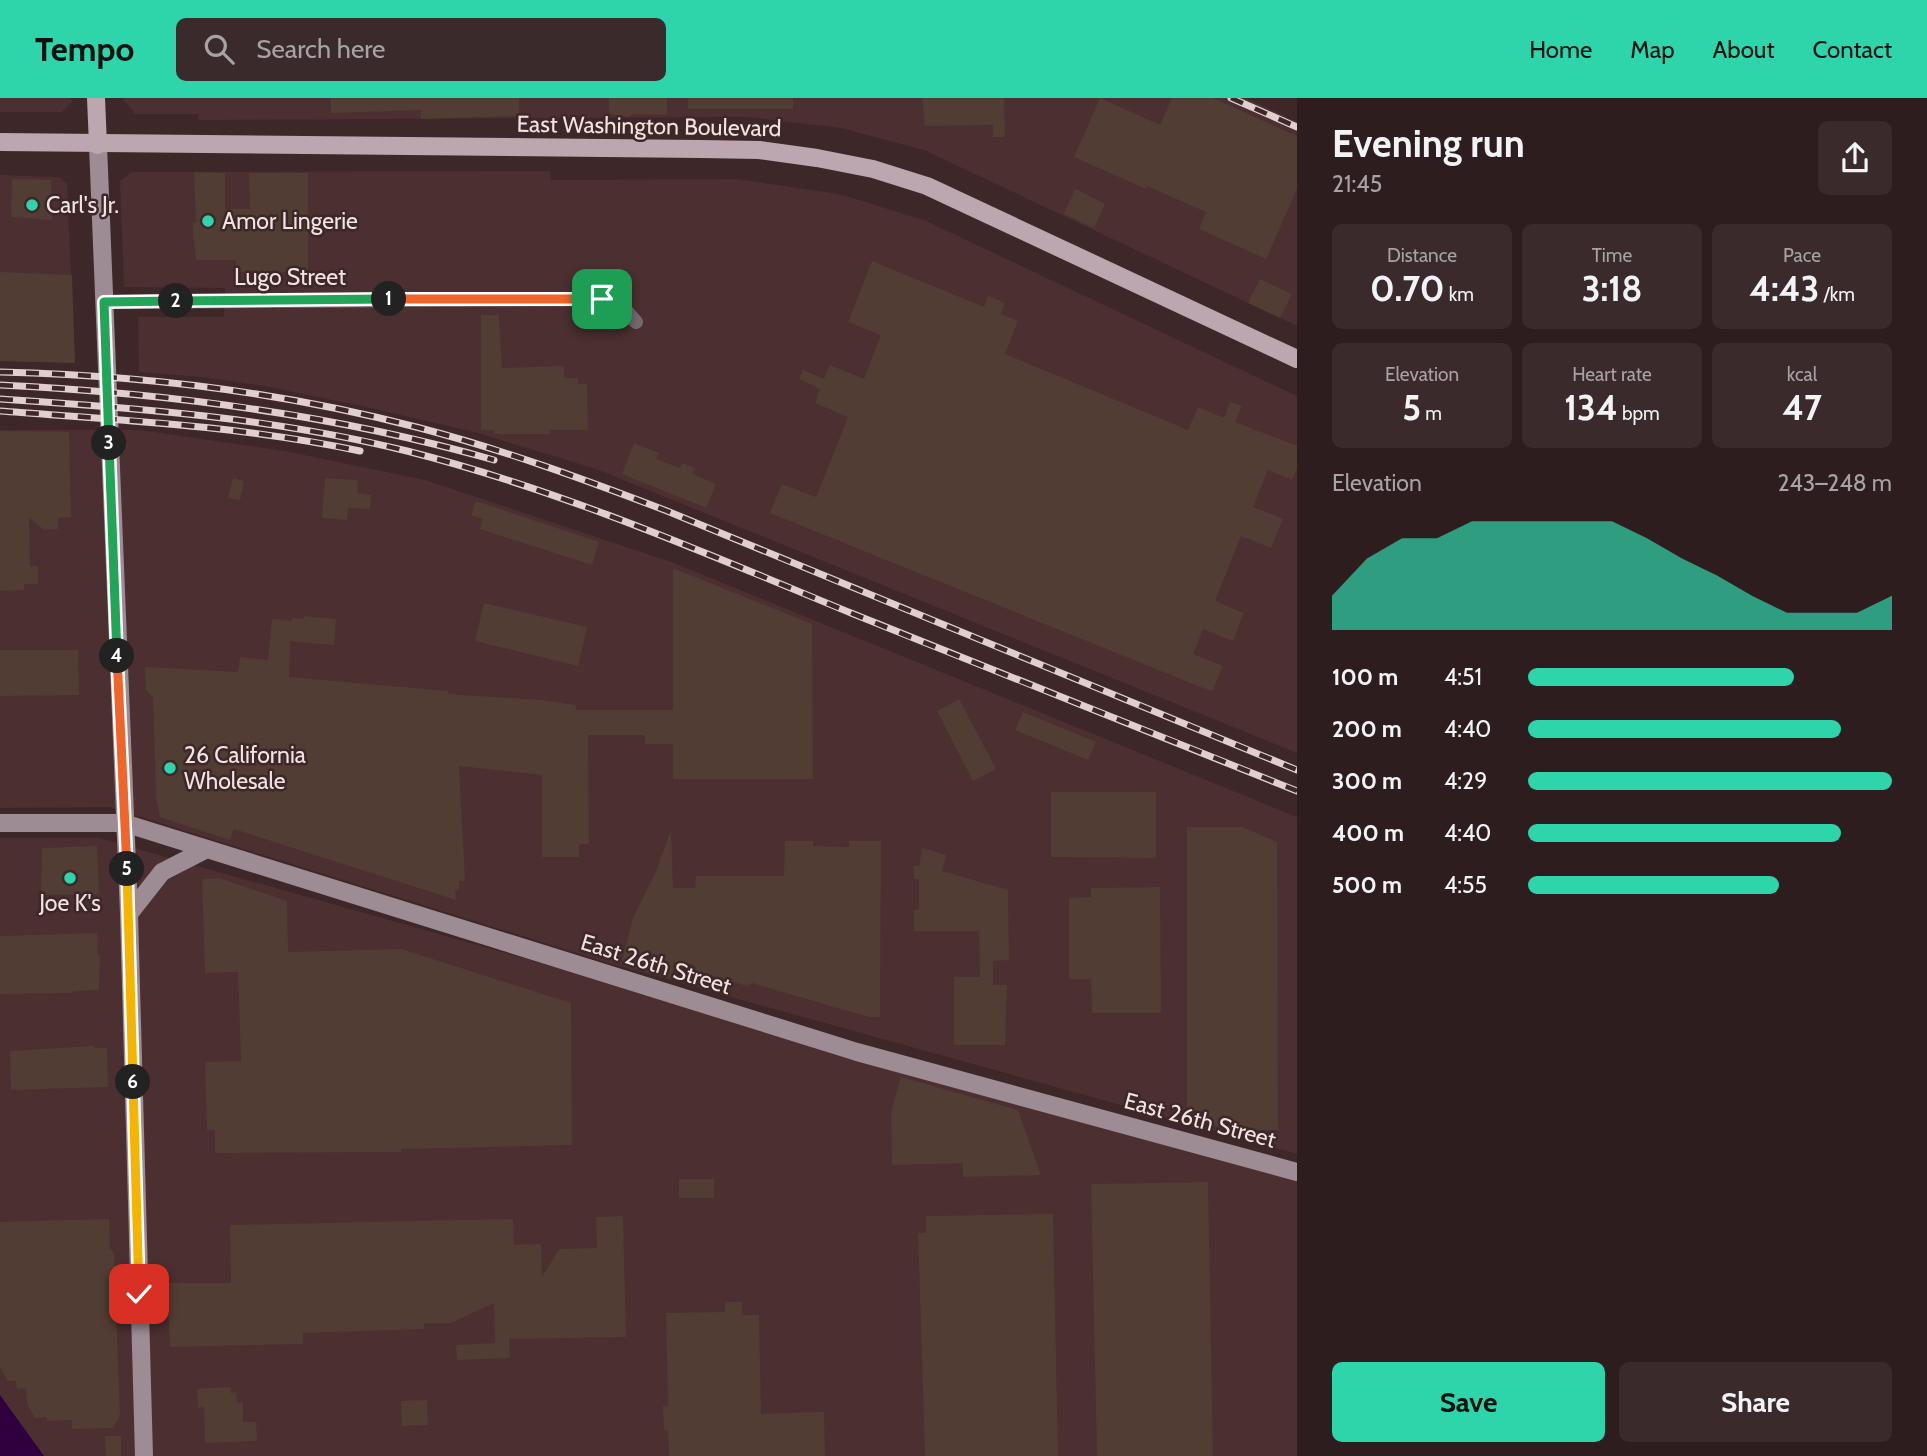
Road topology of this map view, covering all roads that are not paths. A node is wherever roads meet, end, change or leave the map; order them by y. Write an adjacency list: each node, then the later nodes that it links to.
1 (96, 98): 3 (main road)
2 (0, 142): 3 (main road, East Washington Boulevard)
3 (98, 145): 4 (main road); 6 (main road, East Washington Boulevard)
4 (104, 302): 5 (street, Lugo Street); 8 (main road)
5 (636, 322)
6 (1297, 359)
7 (0, 823): 8 (main road, East 26th Street)
8 (124, 823): 9 (main road, East 26th Street); 10 (main road)
9 (205, 850): 10 (main road); 11 (main road, East 26th Street)
10 (129, 914): 12 (main road)
11 (1297, 1172)
12 (144, 1456)

